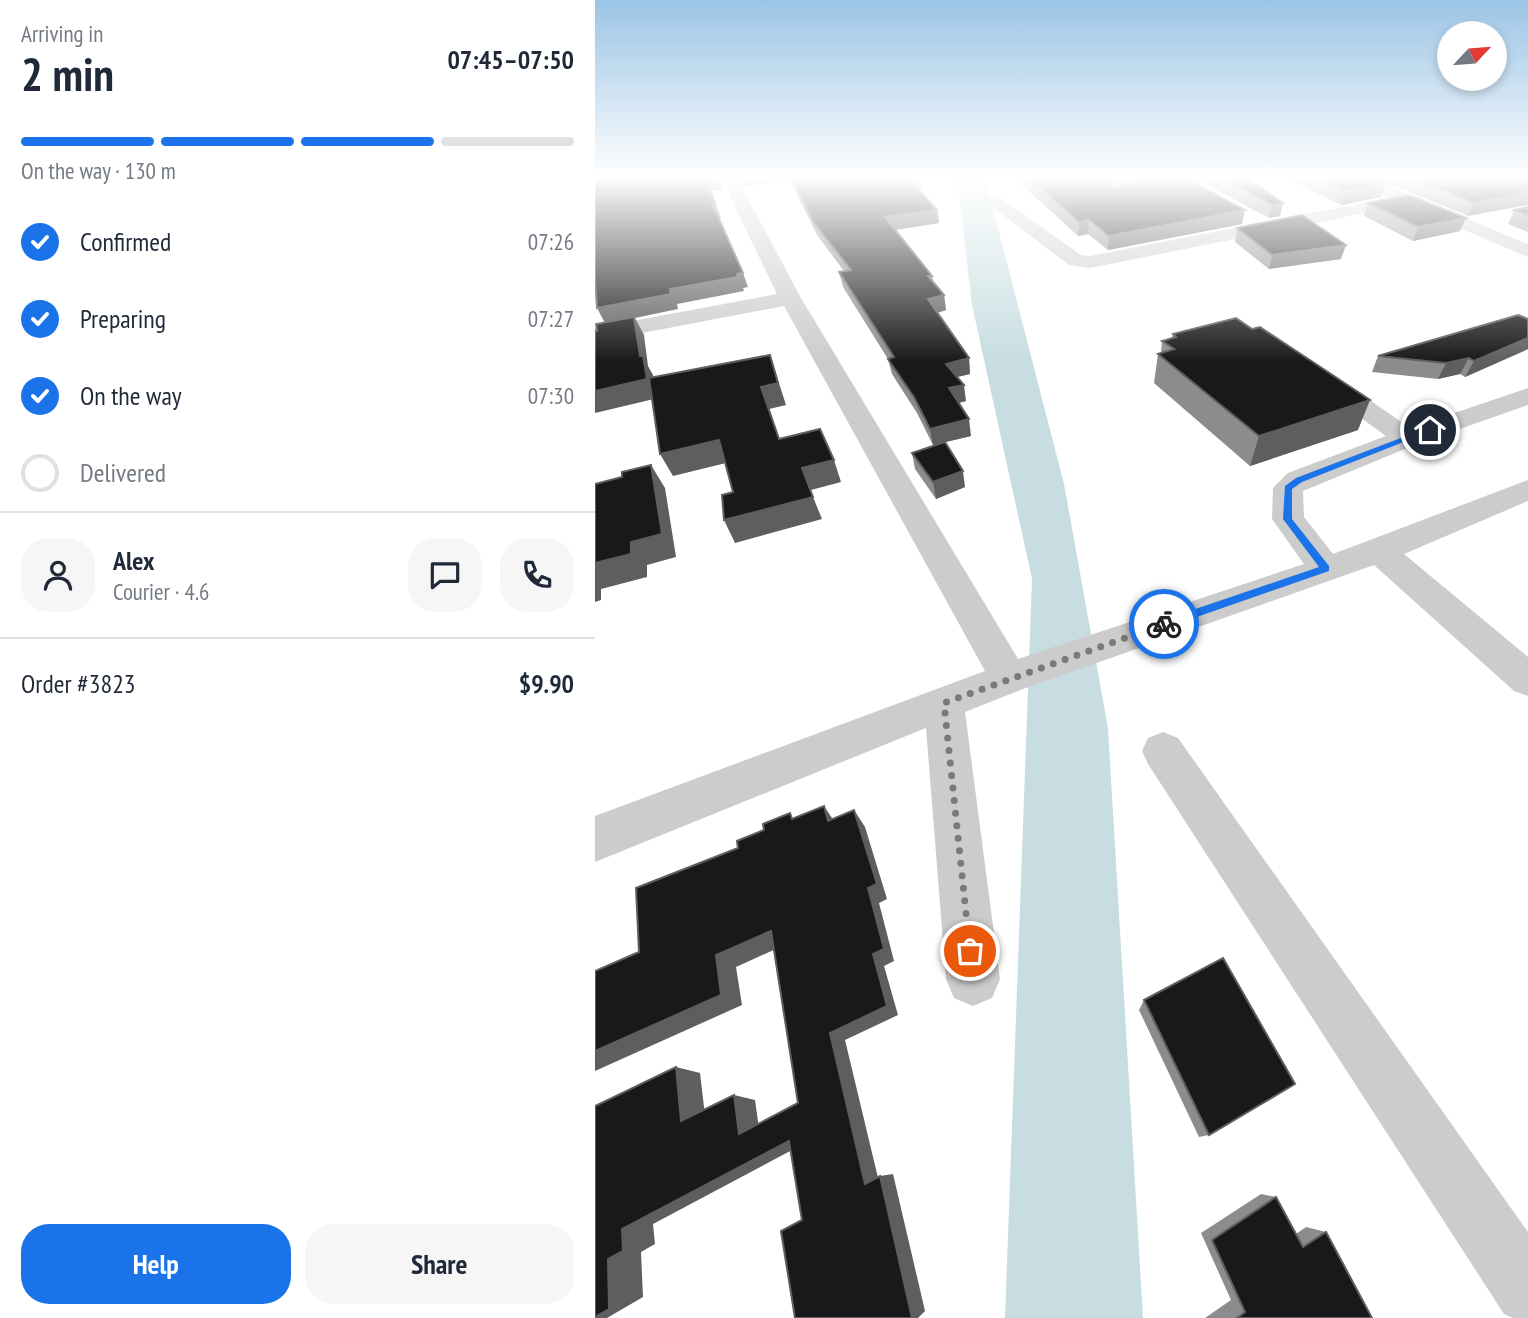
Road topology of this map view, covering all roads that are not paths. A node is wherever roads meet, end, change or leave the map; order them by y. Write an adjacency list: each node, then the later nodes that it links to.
1 (760, 240): 6 (street)
2 (1046, 240): 3 (street)
3 (1206, 240)
4 (1501, 240): 5 (street)
5 (1528, 251)
6 (790, 298): 7 (street); 14 (street)
7 (595, 335)
8 (1300, 363): 10 (street)
9 (1526, 399): 10 (street)
10 (1406, 438): 13 (street)
11 (1528, 490): 12 (street)
12 (1379, 551): 13 (street); 15 (street)
13 (1326, 569): 14 (street)
14 (1013, 676): 16 (street)
15 (1528, 680)
16 (944, 703): 18 (street); 19 (street)
17 (1163, 751): 20 (street)
18 (595, 839)
19 (973, 979)
20 (1528, 1290)

